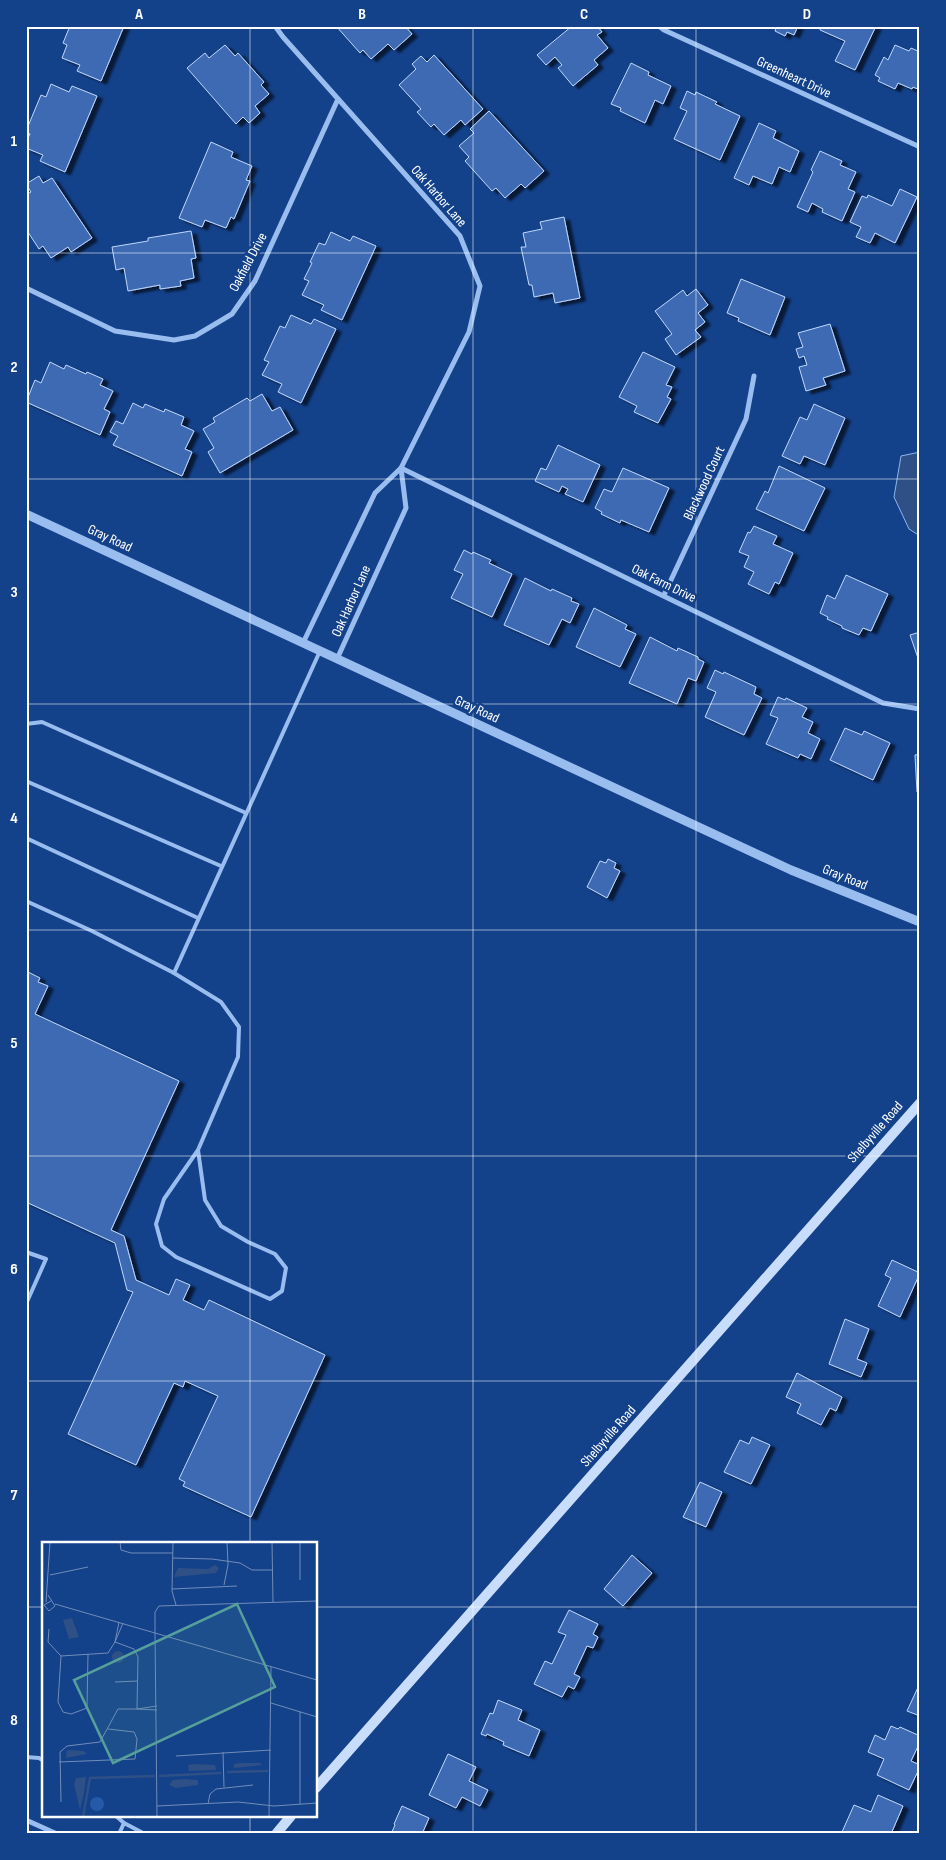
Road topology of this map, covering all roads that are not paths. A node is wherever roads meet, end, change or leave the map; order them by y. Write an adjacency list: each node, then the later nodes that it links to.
1 (275, 26): 3 (street, Oak Harbor Lane)
2 (659, 26): 4 (street, Greenheart Drive)
3 (338, 99): 5 (street, Oakfield Drive); 7 (street, Oak Harbor Lane)
4 (920, 147)
5 (26, 288)
6 (754, 376): 9 (street, Blackwood Court)
7 (401, 468): 9 (street, Oak Farm Drive); 10 (street, Oak Harbor Lane); 12 (street, Oak Harbor Lane)
8 (26, 514): 10 (street, Gray Road)
9 (664, 596): 13 (street, Oak Farm Drive)
10 (304, 643): 11 (street, Gray Road)
11 (320, 651): 12 (street, Gray Road); 16 (lane)
12 (337, 659): 21 (street, Gray Road)
13 (920, 709)
14 (26, 724): 16 (lane)
15 (26, 781): 18 (lane)
16 (246, 813): 18 (lane)
17 (26, 838): 20 (lane)
18 (222, 866): 20 (lane)
19 (26, 901): 22 (lane)
20 (198, 918): 22 (lane)
21 (920, 922)
22 (174, 973): 24 (lane)
23 (920, 1103): 29 (main road, Shelbyville Road)
24 (198, 1150): 24 (lane)
25 (26, 1252): 26 (lane)
26 (26, 1304)
27 (26, 1757): 28 (lane)
28 (42, 1760)
29 (318, 1786)
30 (118, 1818): 33 (lane)
31 (289, 1818): 37 (main road)
32 (26, 1820): 34 (street)
33 (124, 1823): 35 (lane); 36 (lane)
34 (57, 1834)
35 (119, 1834)
36 (145, 1834)
37 (276, 1834)

